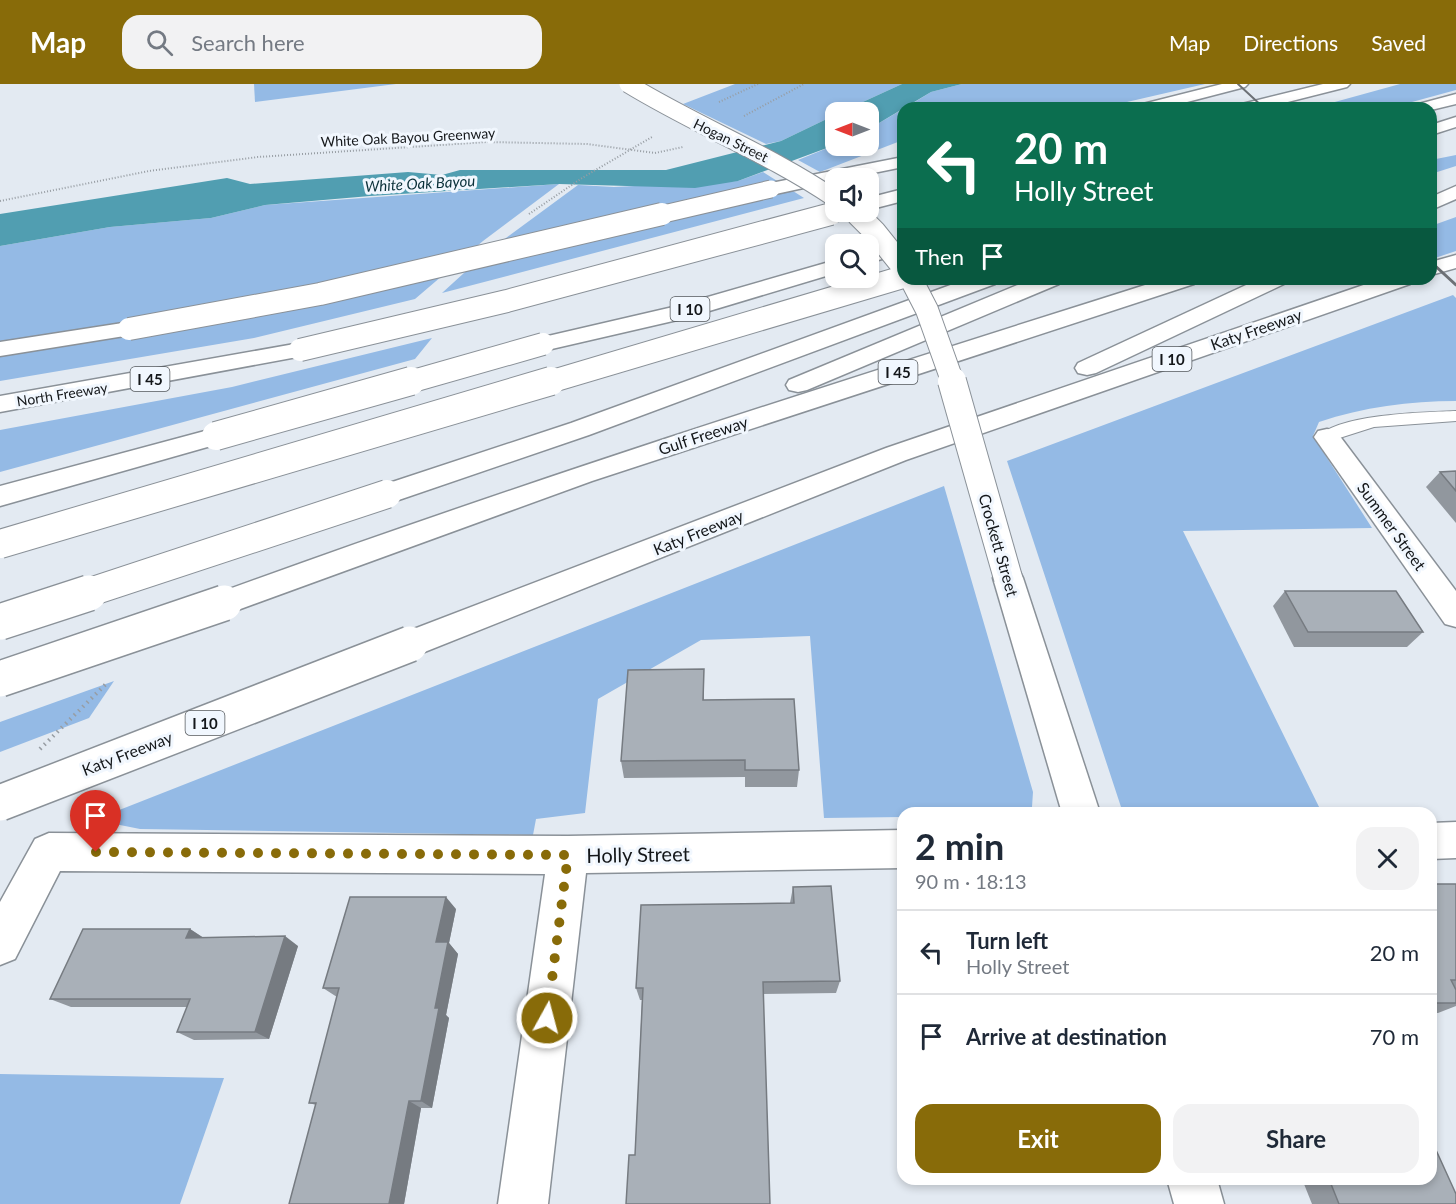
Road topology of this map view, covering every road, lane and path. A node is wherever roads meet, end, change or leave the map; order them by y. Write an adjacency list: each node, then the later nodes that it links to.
1 (628, 84): 20 (main road, Hogan Street, bridge)
2 (804, 84): 11 (path)
3 (1240, 84): 7 (main road)
4 (1342, 84): 5 (main road)
5 (1312, 92): 8 (main road); 9 (main road)
6 (1456, 99): 10 (main road)
7 (1169, 102)
8 (1270, 102)
9 (1283, 102)
10 (1437, 104)
11 (741, 118)
12 (1456, 122): 13 (main road)
13 (1437, 128)
14 (652, 137): 27 (path, bridge)
15 (1456, 138): 17 (main road)
16 (689, 144): 23 (path, White Oak Bayou Greenway)
17 (1437, 145)
18 (897, 163): 42 (main road, bridge)
19 (1456, 191): 22 (main road); 25 (main road)
20 (825, 194)
21 (897, 197): 24 (main road)
22 (1437, 197)
23 (0, 201)
24 (879, 201)
25 (1437, 201)
26 (825, 207): 43 (main road, North Freeway / I 45, bridge)
27 (526, 216)
28 (864, 222): 29 (main road, bridge)
29 (897, 248)
30 (897, 253): 31 (main road)
31 (879, 255)
32 (1456, 261): 33 (main road)
33 (1437, 267)
34 (825, 269): 48 (main road, I 10, bridge)
35 (897, 279): 49 (main road, bridge)
36 (914, 285): 54 (main road, Crockett Street, bridge)
37 (971, 285): 51 (main road, bridge)
38 (1036, 285): 47 (main road)
39 (1167, 285): 47 (main road, Gulf Freeway / I 45)
40 (1263, 285): 46 (main road)
41 (1385, 285): 46 (main road, Katy Freeway / I 10)
42 (0, 349)
43 (0, 404)
44 (1456, 416): 45 (lane)
45 (1327, 437): 50 (main road, Summer Street)
46 (896, 454): 53 (main road, Katy Freeway / I 10, bridge)
47 (612, 465): 52 (main road, Gulf Freeway / I 45, bridge)
48 (0, 496)
49 (0, 544)
50 (1456, 615)
51 (0, 622)
52 (0, 679)
53 (0, 803)
54 (1079, 807)
55 (1456, 840): 56 (main road)
56 (1437, 841)
57 (897, 849): 58 (main road, Holly Street)
58 (568, 855): 59 (main road, Holly Street); 61 (main road)
59 (0, 944)
60 (1194, 1185): 62 (main road)
61 (523, 1204)
62 (1199, 1204)

